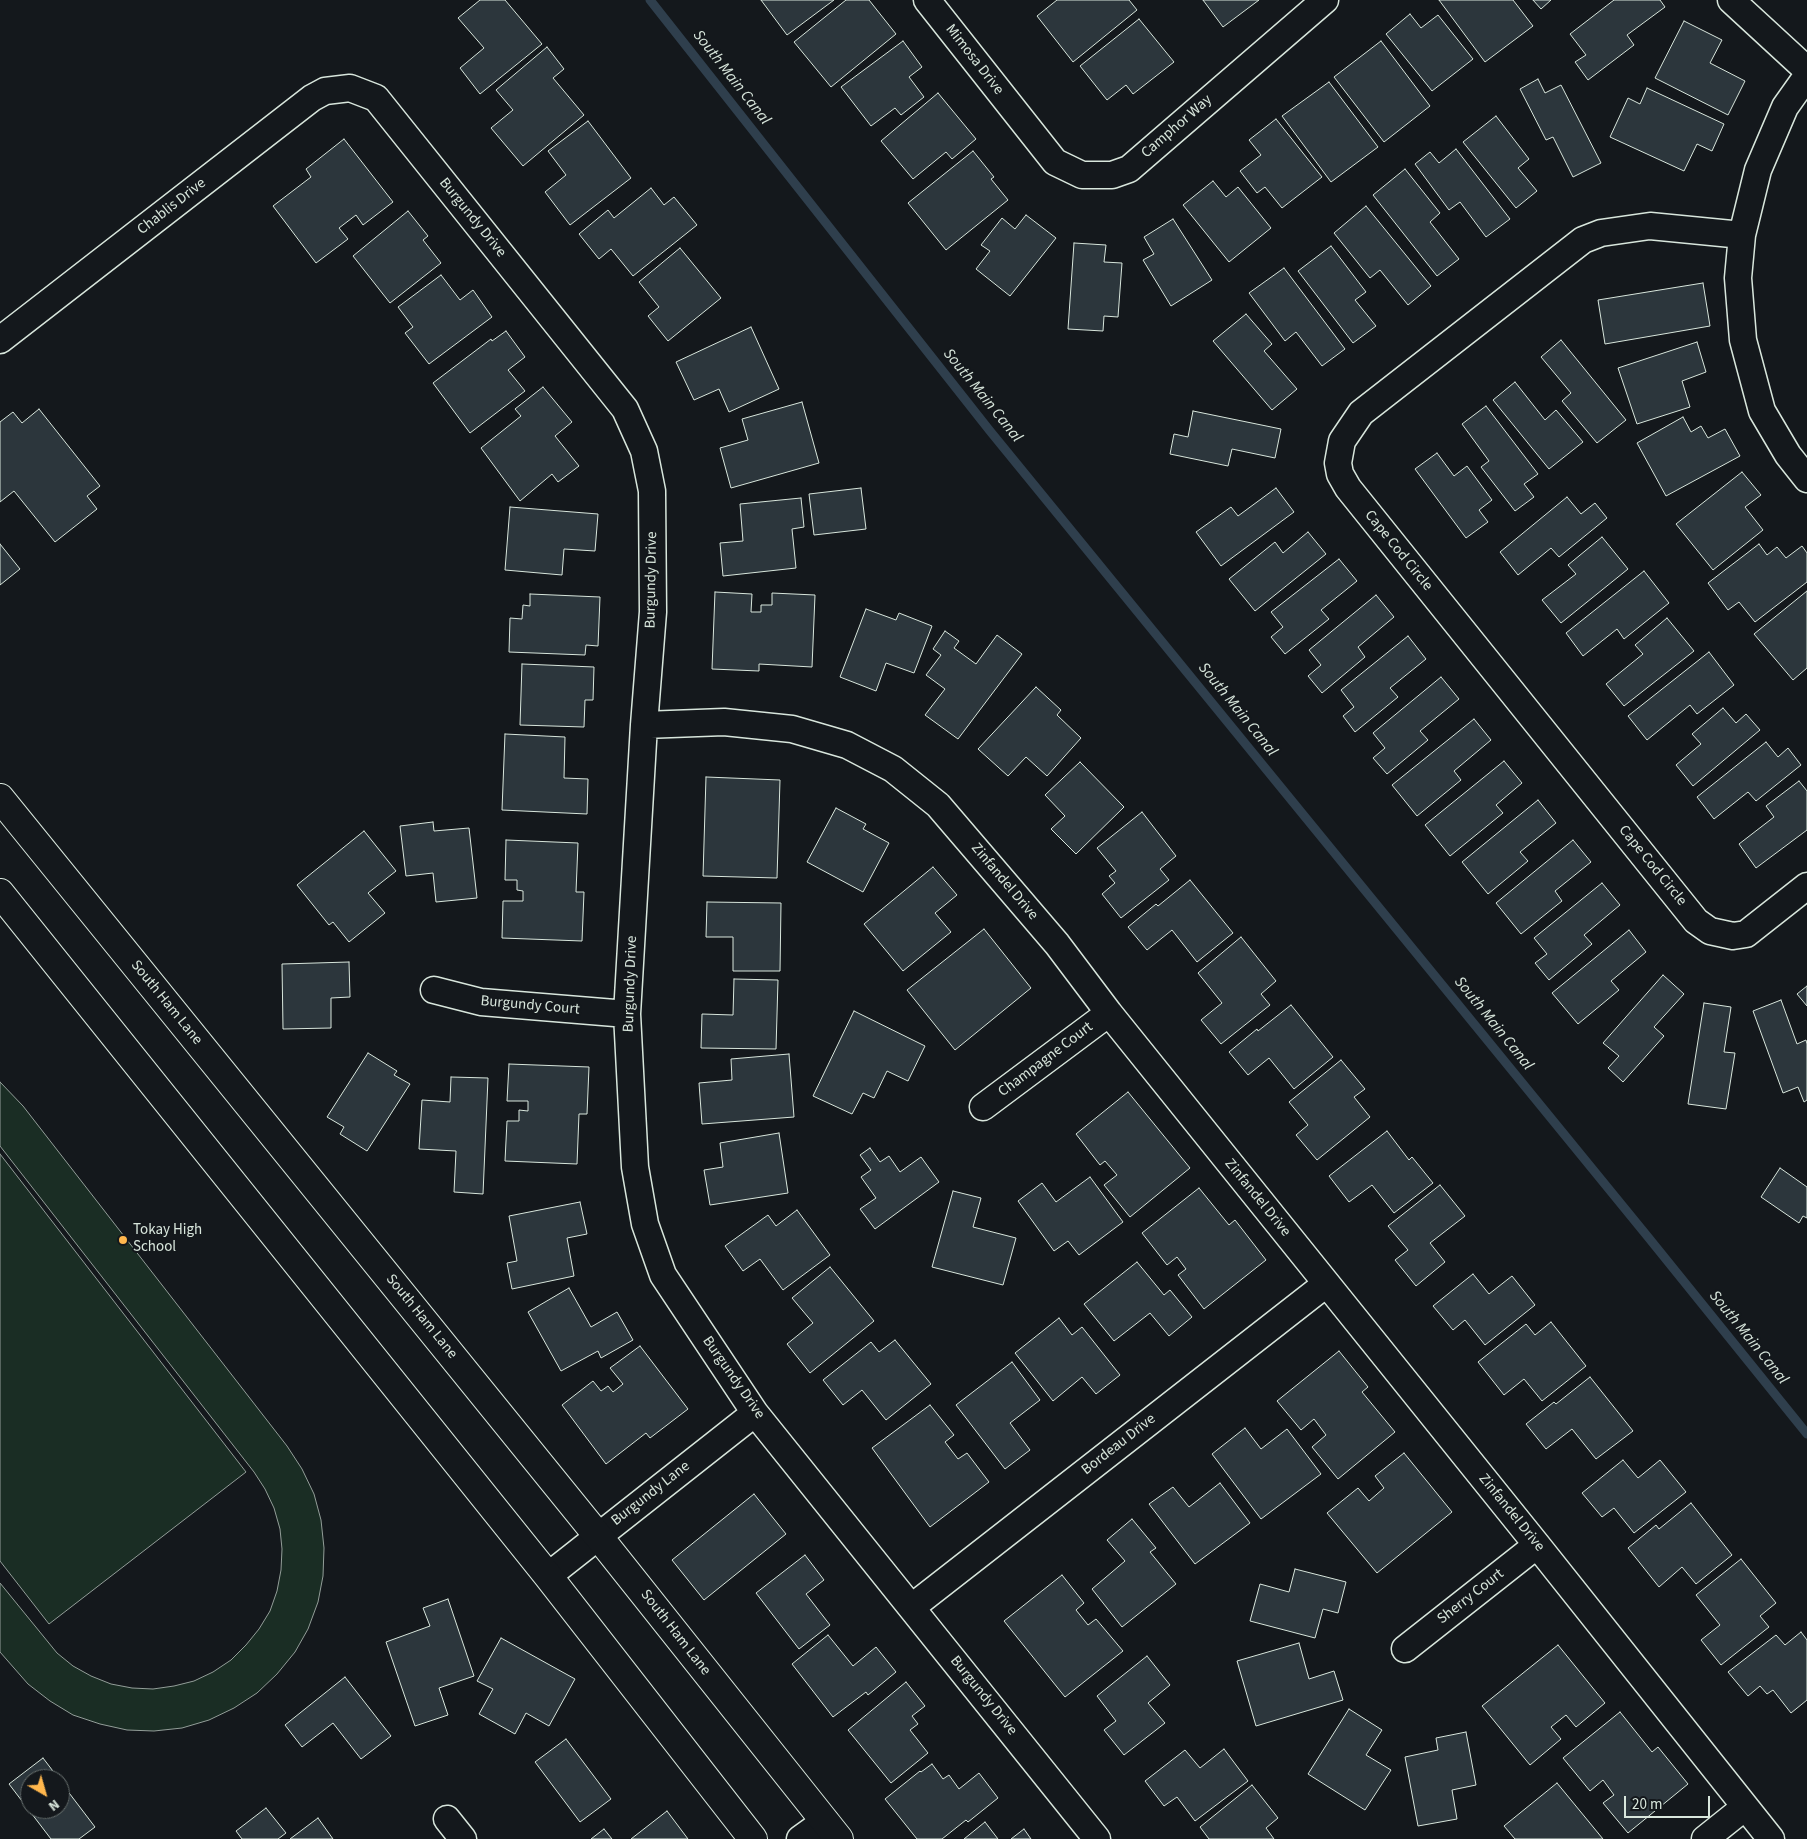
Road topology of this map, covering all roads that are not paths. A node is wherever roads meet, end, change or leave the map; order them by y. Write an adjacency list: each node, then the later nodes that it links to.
1 (927, 0): 7 (street, Mimosa Drive)
2 (1325, 0): 7 (street, Camphor Way)
3 (1732, 0): 4 (street)
4 (1807, 70)
5 (1807, 76): 8 (street)
6 (350, 88): 9 (street, Chablis Drive); 11 (street, Burgundy Drive)
7 (1021, 120)
8 (1742, 235): 10 (street); 13 (street, Cape Cod Circle)
9 (0, 340)
10 (1807, 479)
11 (644, 724): 16 (street, Burgundy Drive); 17 (street, Zinfandel Drive)
12 (0, 798): 21 (main road, South Ham Lane)
13 (1807, 886)
14 (0, 893): 23 (main road)
15 (434, 990): 16 (street, Burgundy Court)
16 (628, 1014): 20 (street, Burgundy Drive)
17 (1109, 1014): 18 (street, Champagne Court); 19 (street, Zinfandel Drive)
18 (983, 1107)
19 (1326, 1284): 22 (street, Zinfandel Drive); 24 (street, Bordeau Drive)
20 (756, 1413): 21 (street, Burgundy Lane); 24 (street, Burgundy Drive)
21 (598, 1536): 23 (street, Burgundy Lane); 28 (main road, South Ham Lane)
22 (1537, 1545): 25 (street, Sherry Court); 26 (street, Zinfandel Drive)
23 (548, 1576): 30 (main road)
24 (912, 1607): 32 (street, Burgundy Drive)
25 (1405, 1649)
26 (1745, 1807): 33 (street); 34 (street, Zinfandel Drive)
27 (447, 1819): 29 (street)
28 (832, 1830): 31 (street)
29 (463, 1839)
30 (754, 1839)
31 (800, 1839)
32 (1097, 1839)
33 (1705, 1839)
34 (1770, 1839)

